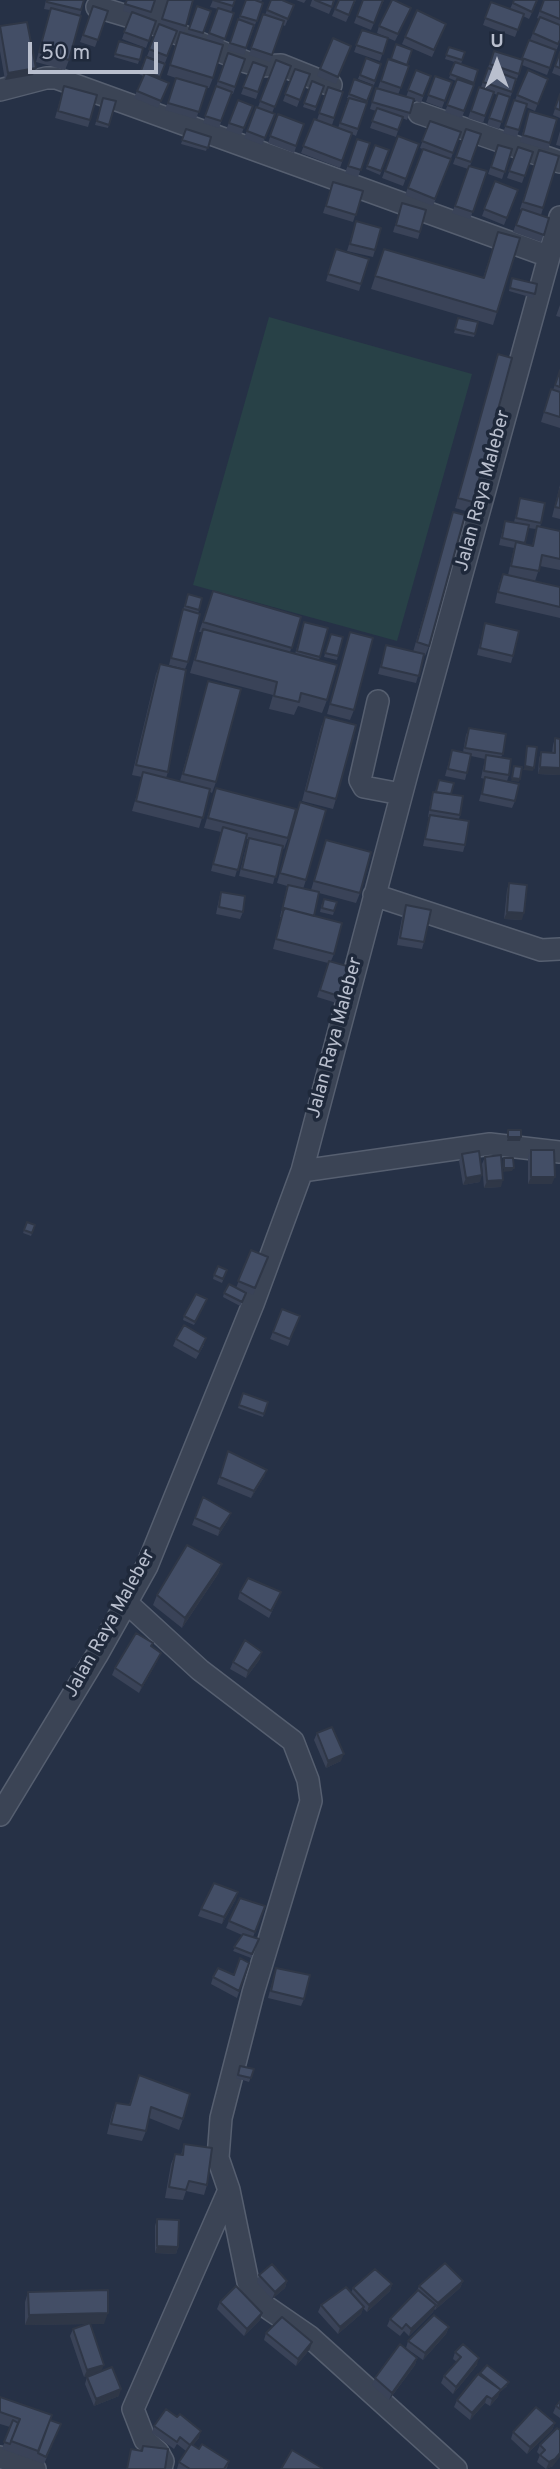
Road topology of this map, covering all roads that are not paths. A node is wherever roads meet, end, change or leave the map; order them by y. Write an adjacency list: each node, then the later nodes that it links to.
1 (162, 0): 3 (street)
2 (97, 7): 3 (street)
3 (154, 24): 4 (street)
4 (331, 85)
5 (0, 90): 9 (street)
6 (419, 113): 7 (street)
7 (560, 162)
8 (560, 217): 9 (street, Jalan Raya Maleber)
9 (548, 256): 11 (street, Jalan Raya Maleber)
10 (378, 701): 11 (street)
11 (401, 794): 12 (street, Jalan Raya Maleber)
12 (374, 895): 13 (street); 15 (street, Jalan Raya Maleber)
13 (560, 949)
14 (560, 1152): 15 (street)
15 (302, 1171): 16 (street, Jalan Raya Maleber)
16 (127, 1603): 17 (street, Jalan Raya Maleber); 18 (street)
17 (0, 1815)
18 (229, 2190): 21 (street); 22 (street)
19 (0, 2457): 20 (street)
20 (35, 2469)
21 (161, 2469)
22 (456, 2469)

